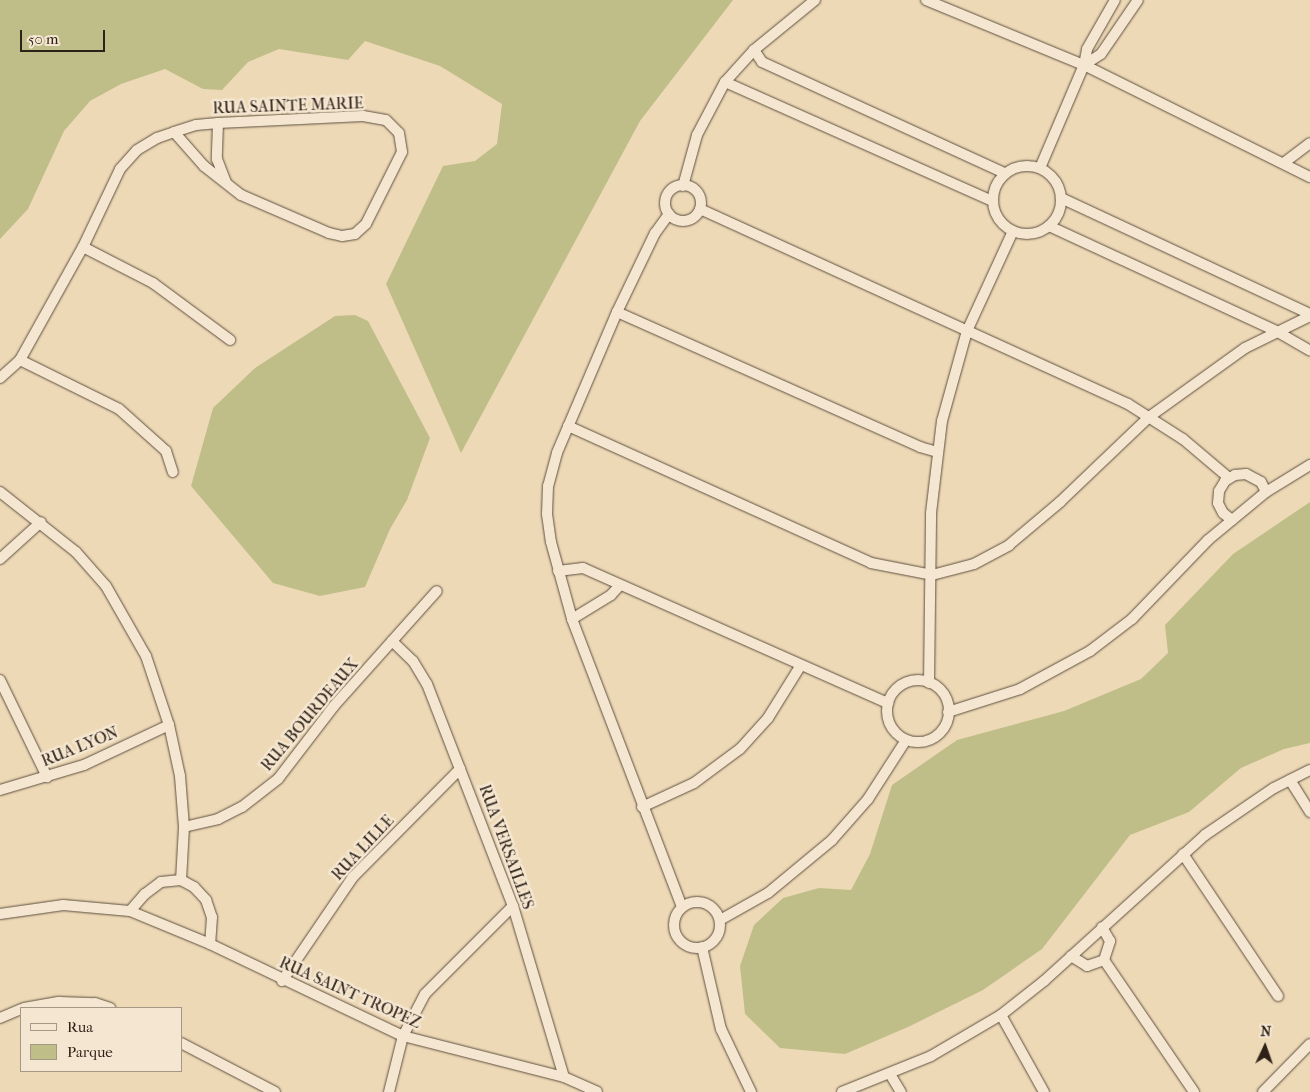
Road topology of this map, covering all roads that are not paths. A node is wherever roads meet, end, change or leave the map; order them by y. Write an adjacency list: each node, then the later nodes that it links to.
1 (815, 0): 5 (street)
2 (926, 0): 6 (street)
3 (1115, 0): 6 (street)
4 (1138, 0): 6 (street)
5 (754, 50): 7 (street); 13 (street)
6 (1084, 65): 11 (street); 12 (street)
7 (725, 82): 16 (street); 18 (street)
8 (218, 123): 9 (street, RUA SAINTE MARIE); 15 (street); 15 (street, RUA SAINTE MARIE)
9 (174, 132): 15 (street, RUA SAINTE MARIE); 23 (street, RUA SAINTE MARIE)
10 (1310, 143): 11 (street)
11 (1285, 162): 14 (street)
12 (1040, 168): 13 (street); 17 (street)
13 (1004, 173): 18 (street)
14 (1310, 177)
15 (228, 185)
16 (683, 186): 19 (street); 20 (street)
17 (1061, 198): 21 (street); 25 (street)
18 (992, 201): 22 (street)
19 (700, 208): 20 (street); 26 (street)
20 (669, 214): 24 (street)
21 (1049, 226): 22 (street); 27 (street)
22 (1013, 231): 26 (street)
23 (83, 247): 28 (street); 30 (street, RUA SAINTE MARIE)
24 (617, 312): 33 (street); 34 (street)
25 (1310, 315): 27 (street)
26 (967, 331): 32 (street); 34 (street)
27 (1276, 331): 29 (street); 32 (street)
28 (230, 340)
29 (1310, 351)
30 (20, 360): 31 (street, RUA SAINTE MARIE); 36 (street)
31 (0, 378)
32 (1149, 417): 37 (street); 44 (street)
33 (568, 426): 43 (street); 44 (street)
34 (937, 452): 44 (street)
35 (1310, 465): 39 (street)
36 (173, 472)
37 (1229, 478): 39 (street); 40 (street)
38 (0, 492): 41 (street)
39 (1266, 492): 40 (street)
40 (1232, 520): 53 (street)
41 (41, 522): 42 (street); 54 (street)
42 (0, 559)
43 (558, 571): 45 (street); 47 (street)
44 (932, 575): 51 (street)
45 (620, 584): 47 (street); 49 (street)
46 (437, 591): 48 (street, RUA BOURDEAUX)
47 (572, 619): 61 (street)
48 (392, 641): 56 (street, RUA VERSAILLES); 63 (street, RUA BOURDEAUX)
49 (801, 665): 52 (street); 61 (street)
50 (0, 680): 58 (street)
51 (929, 683): 52 (street); 53 (street)
52 (888, 703): 55 (street)
53 (948, 712): 55 (street)
54 (170, 726): 58 (street, RUA LYON); 63 (street)
55 (906, 740): 70 (street)
56 (460, 769): 66 (street, RUA VERSAILLES); 76 (street, RUA LILLE)
57 (1310, 770): 59 (street)
58 (47, 777): 60 (street, RUA LYON)
59 (1290, 780): 62 (street); 64 (street)
60 (0, 790)
61 (642, 806): 67 (street)
62 (1310, 812)
63 (184, 828): 65 (street)
64 (1183, 854): 71 (street); 77 (street)
65 (181, 880): 68 (street); 72 (street)
66 (513, 906): 83 (street); 87 (street, RUA VERSAILLES)
67 (682, 907): 70 (street); 73 (street)
68 (130, 911): 69 (street, RUA SAINT TROPEZ); 72 (street, RUA SAINT TROPEZ)
69 (0, 914)
70 (720, 920): 73 (street)
71 (1102, 927): 74 (street); 75 (street)
72 (210, 944): 76 (street, RUA SAINT TROPEZ)
73 (702, 947): 91 (street)
74 (1071, 956): 75 (street); 81 (street)
75 (1104, 960): 95 (street)
76 (282, 981): 83 (street, RUA SAINT TROPEZ)
77 (1278, 996)
78 (33, 1007): 79 (street)
79 (107, 1007)
80 (20, 1010): 82 (street)
81 (1001, 1015): 86 (street); 94 (street)
82 (0, 1018)
83 (403, 1036): 87 (street, RUA SAINT TROPEZ); 89 (street)
84 (182, 1044): 88 (street)
85 (1310, 1044): 96 (street)
86 (890, 1074): 92 (street); 93 (street)
87 (564, 1077): 90 (street, RUA SAINT TROPEZ)
88 (275, 1092)
89 (389, 1092)
90 (597, 1092)
91 (751, 1092)
92 (842, 1092)
93 (901, 1092)
94 (1044, 1092)
95 (1194, 1092)
96 (1263, 1092)

